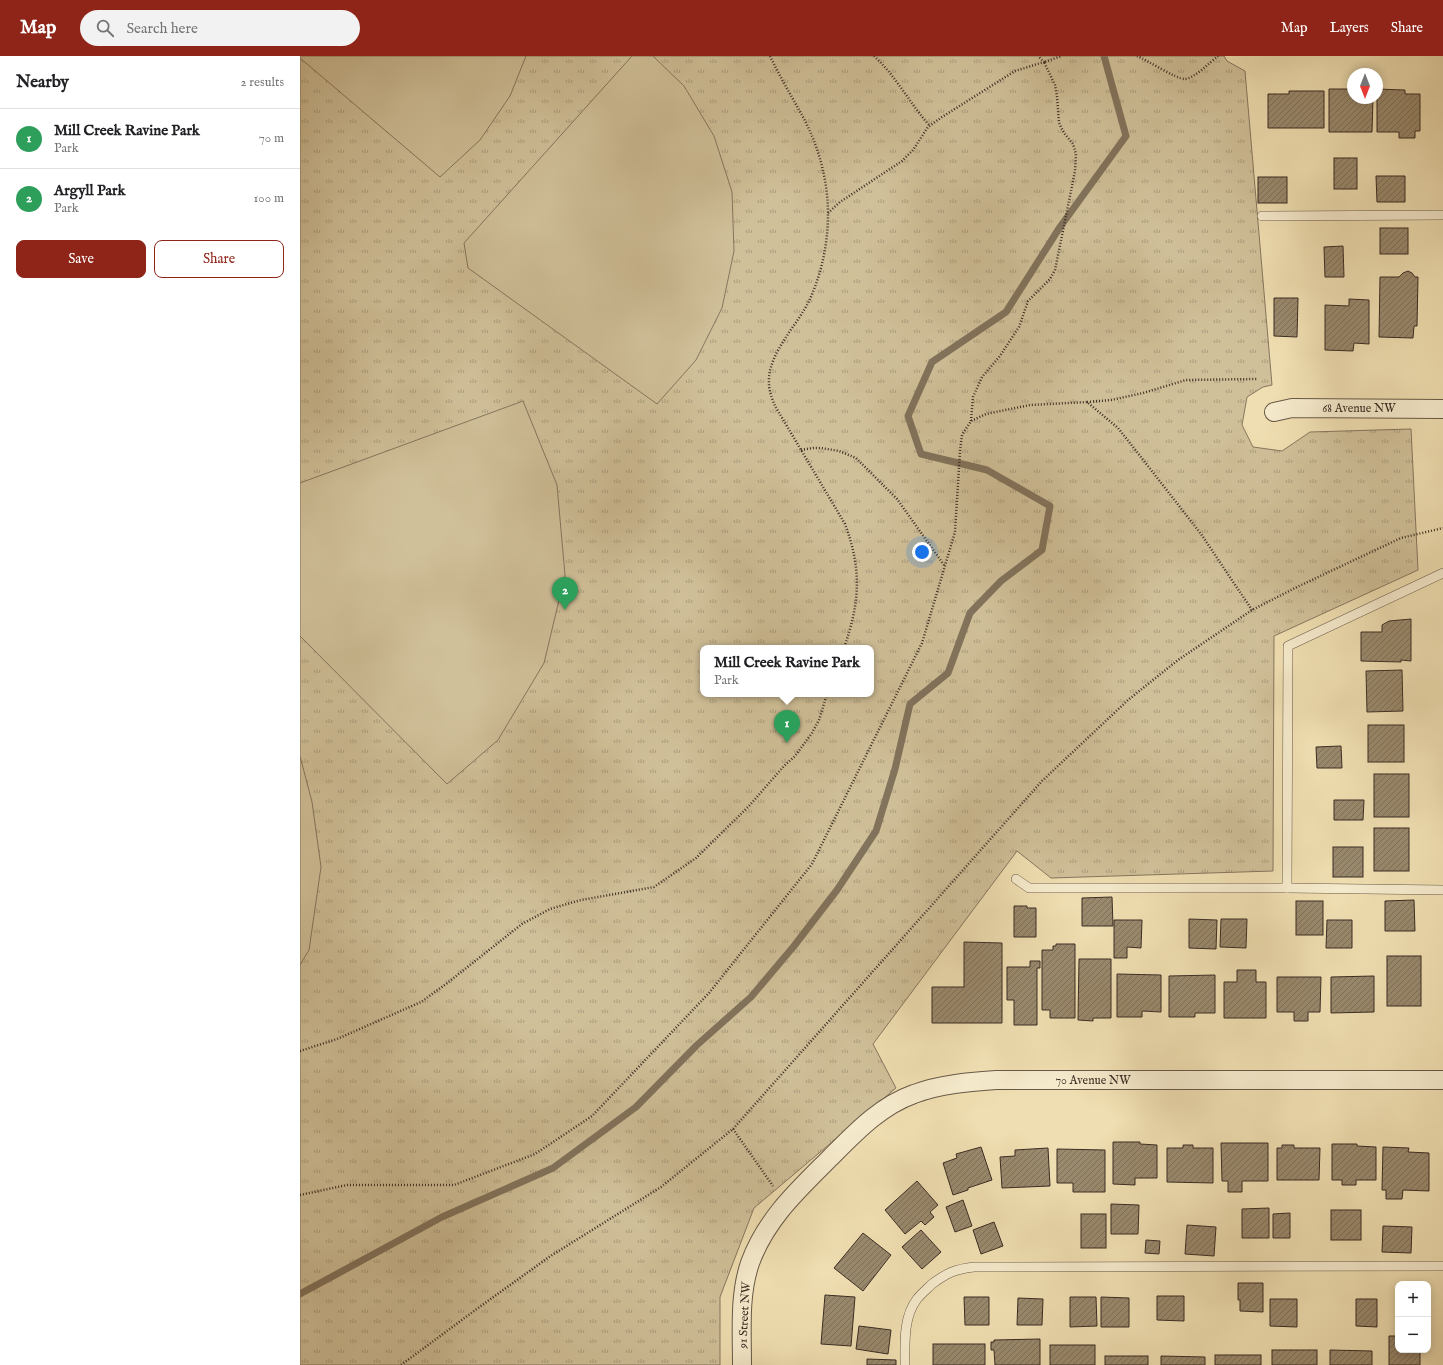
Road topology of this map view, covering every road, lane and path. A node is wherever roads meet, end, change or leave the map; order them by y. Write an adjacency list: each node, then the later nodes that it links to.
1 (770, 56): 9 (path)
2 (874, 56): 8 (path)
3 (1038, 56): 7 (path)
4 (1062, 56): 7 (path)
5 (1137, 56): 6 (path)
6 (1218, 56)
7 (1044, 62): 8 (path); 16 (path)
8 (930, 126): 9 (path)
9 (828, 213): 17 (path)
10 (1443, 215): 11 (lane)
11 (1262, 216)
12 (1258, 379): 13 (path)
13 (1087, 402): 16 (path); 21 (path)
14 (1443, 409): 15 (street, 68 Avenue NW)
15 (1274, 412)
16 (971, 421): 19 (path)
17 (801, 450): 19 (path); 22 (path)
18 (1443, 528): 21 (path)
19 (944, 566): 30 (path)
20 (1443, 573): 25 (lane)
21 (1252, 610): 29 (path)
22 (845, 645)
23 (826, 697): 27 (path)
24 (1016, 879): 25 (lane)
25 (1287, 888): 26 (lane)
26 (1443, 890)
27 (300, 1051)
28 (1443, 1080): 31 (street, 70 Avenue NW)
29 (733, 1129): 31 (path); 33 (path)
30 (300, 1195)
31 (785, 1203): 34 (street, 91 Street NW)
32 (1443, 1266): 35 (lane)
33 (401, 1365)
34 (742, 1365)
35 (905, 1365)

